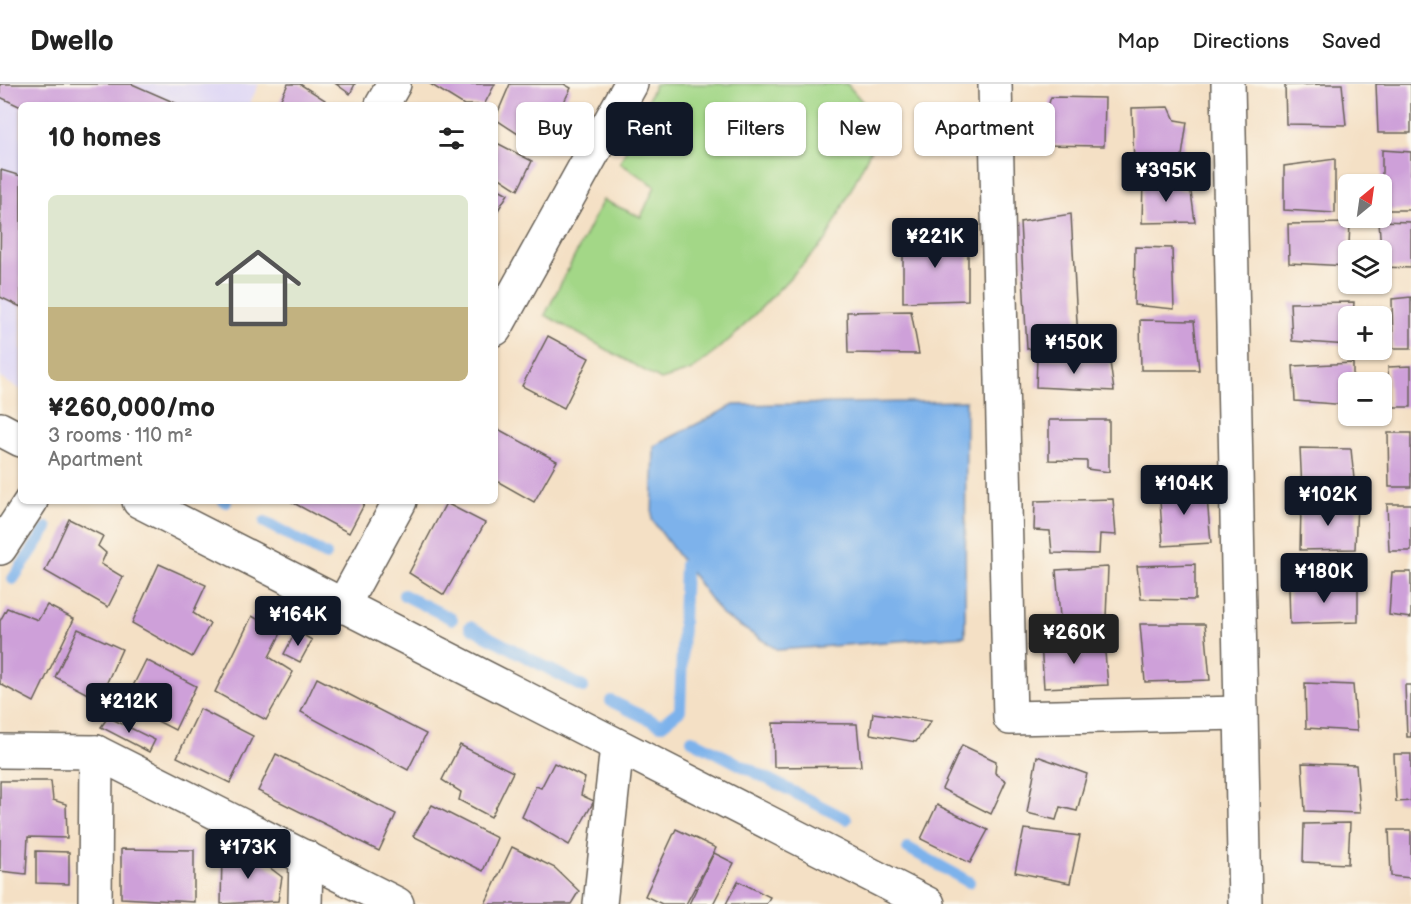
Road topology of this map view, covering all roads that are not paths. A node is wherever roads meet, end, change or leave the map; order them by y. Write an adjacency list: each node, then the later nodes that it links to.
1 (394, 84): 5 (street)
2 (631, 84): 6 (street)
3 (994, 84): 14 (street)
4 (1228, 84): 14 (street)
5 (384, 102)
6 (498, 324)
7 (0, 429): 8 (street)
8 (18, 438)
9 (29, 504): 12 (street)
10 (145, 504): 13 (street)
11 (398, 504): 13 (street)
12 (0, 548)
13 (342, 607): 15 (street)
14 (1241, 713): 24 (street)
15 (617, 746): 22 (street); 23 (street)
16 (0, 751): 17 (street)
17 (96, 752): 18 (street); 19 (street)
18 (306, 857): 20 (street); 21 (street)
19 (95, 904)
20 (305, 904)
21 (397, 904)
22 (600, 904)
23 (928, 904)
24 (1245, 904)

